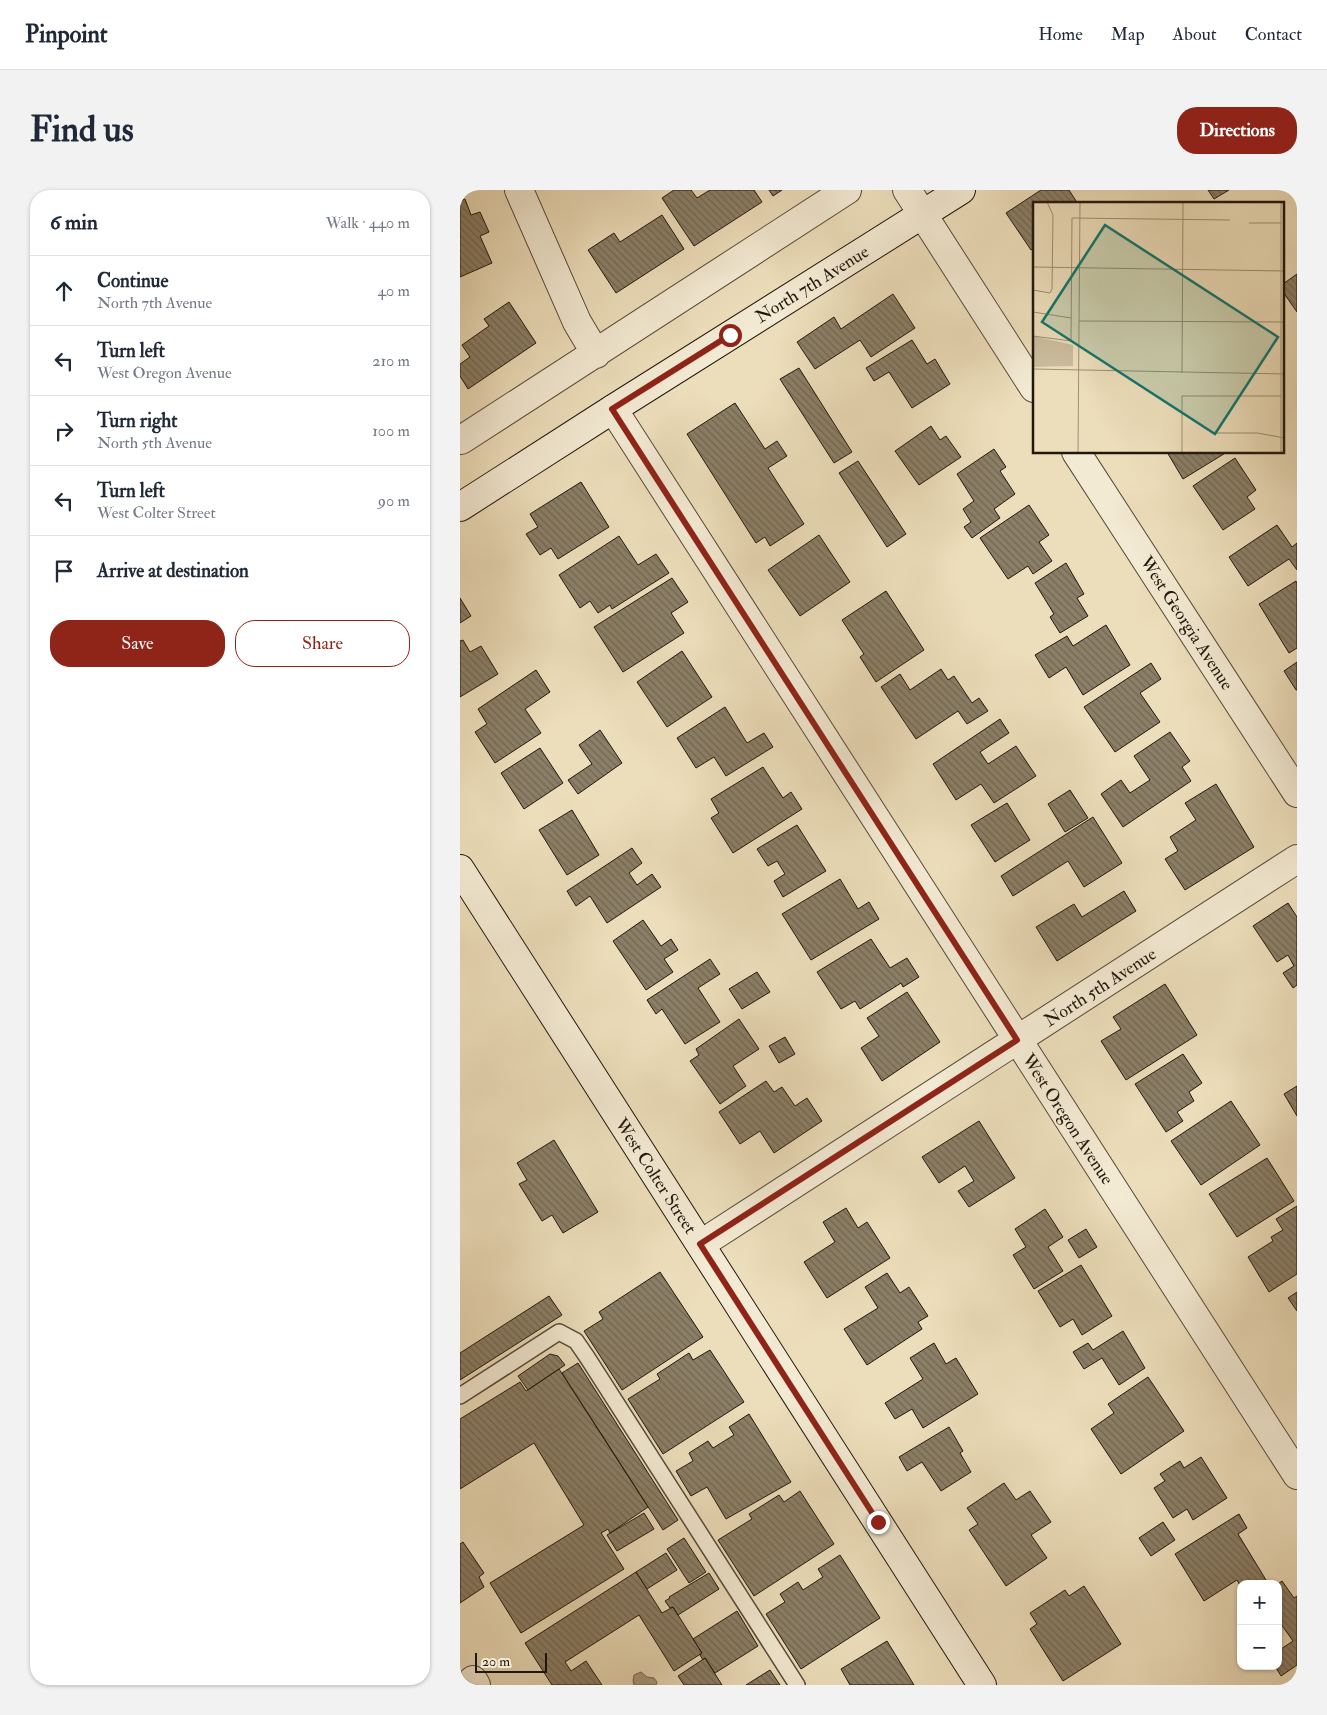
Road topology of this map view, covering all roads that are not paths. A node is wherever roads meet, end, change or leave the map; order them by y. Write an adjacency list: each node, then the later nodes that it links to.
1 (519, 190): 6 (street)
2 (847, 190): 6 (street)
3 (907, 190): 5 (street)
4 (961, 190): 5 (street, North 7th Avenue)
5 (923, 214): 7 (street); 8 (street, North 7th Avenue)
6 (596, 354): 9 (street)
7 (1033, 386)
8 (612, 409): 11 (street, North 7th Avenue); 15 (street, West Oregon Avenue)
9 (460, 440)
10 (1077, 454): 12 (street, West Georgia Avenue)
11 (460, 507)
12 (1297, 794)
13 (1297, 859): 15 (street, North 5th Avenue)
14 (460, 869): 16 (street, West Colter Street)
15 (1017, 1040): 16 (street, North 5th Avenue); 18 (street, West Oregon Avenue)
16 (700, 1244): 20 (street, West Colter Street)
17 (460, 1396): 19 (lane)
18 (1297, 1475)
19 (797, 1685)
20 (982, 1685)

